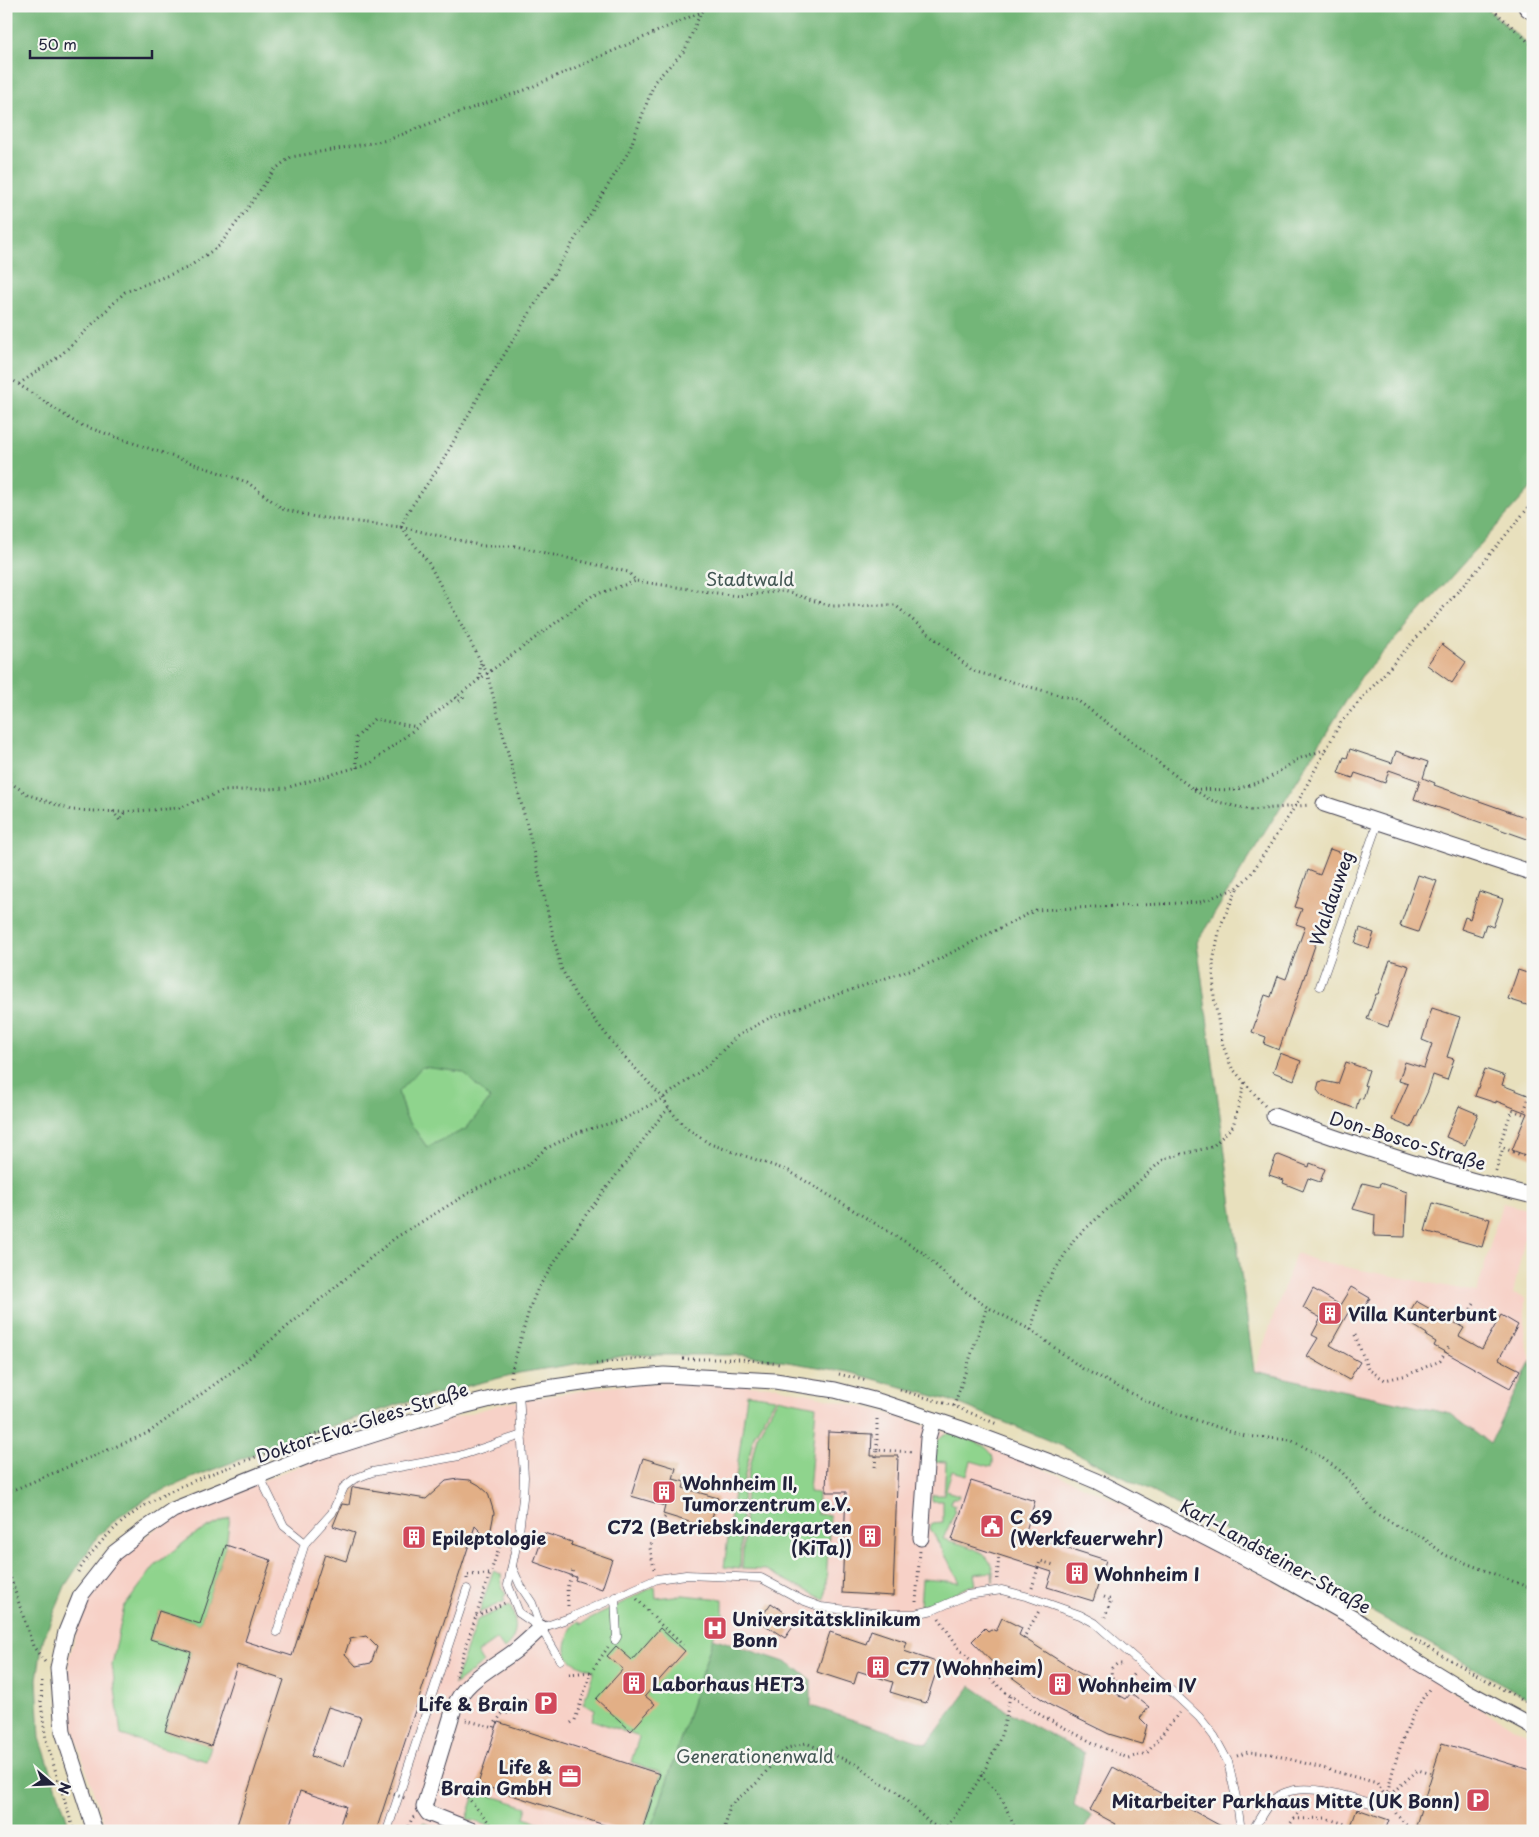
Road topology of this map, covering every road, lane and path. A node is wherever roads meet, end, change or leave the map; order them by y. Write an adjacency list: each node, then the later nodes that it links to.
1 (709, 6): 5 (path)
2 (1489, 6): 6 (path)
3 (1529, 6): 4 (street)
4 (1533, 10)
5 (701, 12): 8 (path); 10 (path)
6 (1533, 46)
7 (6, 376): 8 (path)
8 (18, 384): 10 (path)
9 (1533, 502): 16 (path)
10 (401, 527): 11 (path); 12 (path)
11 (636, 581): 13 (path); 19 (path)
12 (481, 662): 13 (path); 14 (path)
13 (487, 673): 14 (path); 30 (path)
14 (479, 679): 15 (path)
15 (418, 727): 17 (path); 17 (path)
16 (1326, 749): 19 (path); 21 (path)
17 (357, 768): 23 (path)
18 (6, 780): 22 (path)
19 (1193, 789): 21 (path)
20 (1324, 804): 21 (path); 24 (street)
21 (1296, 805): 26 (path)
22 (113, 811): 23 (path); 23 (path)
23 (126, 811)
24 (1378, 822): 25 (street); 27 (lane, Waldauweg)
25 (1533, 873)
26 (1237, 888): 29 (path); 30 (path)
27 (1320, 986)
28 (1533, 1070): 33 (path)
29 (1245, 1082): 32 (path); 40 (path)
30 (663, 1098): 31 (path); 64 (path)
31 (669, 1109): 38 (path); 49 (path)
32 (1274, 1116): 35 (street, Don-Bosco-Straße)
33 (1503, 1148): 34 (path); 35 (path)
34 (1533, 1160)
35 (1492, 1186): 36 (street, Don-Bosco-Straße)
36 (1533, 1196)
37 (1474, 1304): 39 (path)
38 (987, 1307): 40 (path); 56 (path)
39 (1460, 1326)
40 (1031, 1330): 78 (path)
41 (1355, 1335): 42 (path)
42 (1450, 1345)
43 (657, 1359): 45 (path)
44 (676, 1359): 46 (path)
45 (592, 1364)
46 (780, 1365)
47 (838, 1374): 51 (path)
48 (520, 1376): 49 (path)
49 (511, 1377): 50 (path)
50 (502, 1380)
51 (867, 1381)
52 (896, 1389): 56 (path)
53 (519, 1392): 55 (street, Doktor-Eva-Glees-Straße); 59 (lane); 63 (street, Doktor-Eva-Glees-Straße)
54 (439, 1396): 77 (path)
55 (881, 1402): 57 (street, Doktor-Eva-Glees-Straße); 60 (path)
56 (954, 1406): 58 (path)
57 (933, 1420): 61 (street); 104 (street, Karl-Landsteiner-Straße)
58 (998, 1424)
59 (522, 1435): 66 (lane); 68 (lane)
60 (876, 1450): 61 (path); 62 (path)
61 (927, 1453): 67 (street)
62 (875, 1467)
63 (259, 1476): 68 (lane); 126 (street, Doktor-Eva-Glees-Straße)
64 (6, 1493)
65 (667, 1515): 76 (path)
66 (518, 1533): 72 (lane); 74 (path)
67 (921, 1538): 87 (path)
68 (305, 1543): 93 (lane)
69 (999, 1555): 80 (path)
70 (6, 1564): 99 (path)
71 (1054, 1565): 83 (path)
72 (512, 1567): 85 (lane); 92 (lane)
73 (573, 1570): 89 (path)
74 (490, 1574): 75 (path); 88 (path)
75 (470, 1575)
76 (657, 1579): 81 (lane); 87 (lane)
77 (72, 1580)
78 (1533, 1588)
79 (468, 1589): 127 (lane)
80 (995, 1590): 83 (lane); 86 (lane)
81 (630, 1591): 82 (lane); 97 (path)
82 (615, 1597): 89 (lane); 96 (lane)
83 (1029, 1597): 91 (lane)
84 (1104, 1597): 91 (path)
85 (513, 1600): 88 (path); 92 (lane)
86 (933, 1610): 87 (lane); 107 (path)
87 (915, 1614)
88 (476, 1616): 112 (path)
89 (572, 1617): 92 (lane)
90 (1033, 1623): 95 (path)
91 (1100, 1627): 110 (lane)
92 (541, 1628): 100 (lane); 112 (street)
93 (277, 1632)
94 (1408, 1636): 111 (path)
95 (1023, 1639)
96 (614, 1640)
97 (683, 1644)
98 (608, 1646): 101 (path)
99 (45, 1654)
100 (560, 1660)
101 (591, 1672): 103 (path); 113 (path)
102 (1135, 1672): 106 (path)
103 (568, 1674)
104 (1440, 1676): 114 (street, Karl-Landsteiner-Straße); 122 (path)
105 (1130, 1679): 106 (path)
106 (1124, 1688): 109 (path)
107 (1010, 1696): 110 (path); 117 (path)
108 (530, 1697): 112 (path)
109 (1120, 1697)
110 (1186, 1704): 115 (lane)
111 (1533, 1706)
112 (454, 1708): 118 (street)
113 (571, 1723)
114 (1533, 1727)
115 (1228, 1762): 122 (path); 132 (lane)
116 (1432, 1774): 122 (path)
117 (981, 1775): 125 (path); 131 (path)
118 (430, 1783): 128 (street); 129 (path)
119 (1317, 1790): 123 (lane); 124 (path); 133 (lane)
120 (389, 1793): 121 (path, bridge)
121 (405, 1798)
122 (1386, 1798): 123 (path); 136 (path)
123 (1375, 1804)
124 (1293, 1819): 134 (path); 135 (path)
125 (944, 1830): 130 (path)
126 (95, 1831)
127 (387, 1831)
128 (473, 1831)
129 (496, 1831)
130 (724, 1831)
131 (1016, 1831)
132 (1241, 1831)
133 (1252, 1831)
134 (1285, 1831)
135 (1349, 1831)
136 (1412, 1831)

